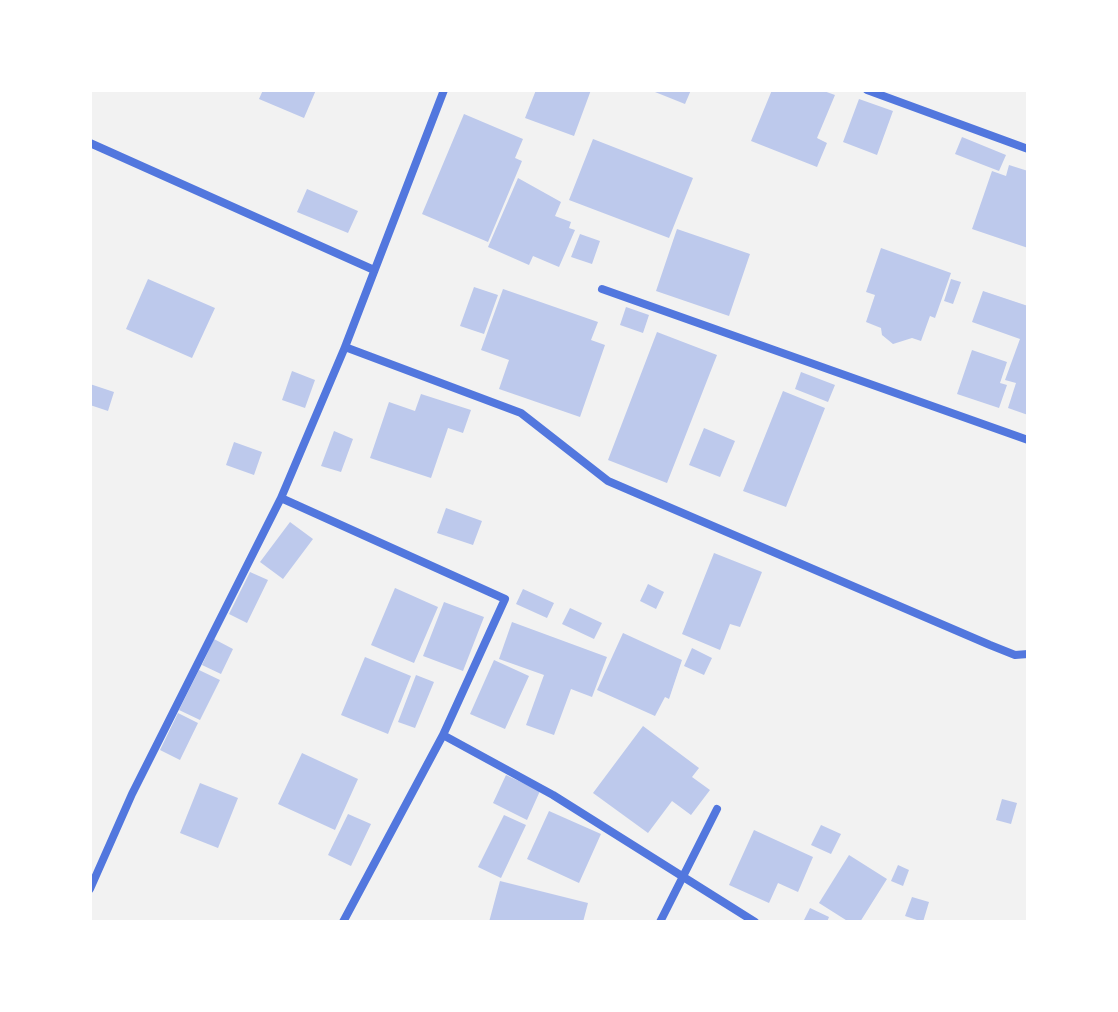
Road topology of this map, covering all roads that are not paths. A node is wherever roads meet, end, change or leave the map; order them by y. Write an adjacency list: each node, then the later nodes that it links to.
1 (444, 90): 5 (street)
2 (867, 90): 4 (street)
3 (90, 143): 5 (street)
4 (1028, 149)
5 (374, 270): 7 (street)
6 (602, 289): 8 (street)
7 (345, 347): 9 (street); 10 (street)
8 (1028, 440)
9 (281, 498): 11 (street); 14 (street)
10 (1028, 654)
11 (443, 735): 13 (street); 15 (street)
12 (717, 809): 13 (street)
13 (681, 879): 16 (street); 17 (street)
14 (90, 889)
15 (343, 922)
16 (660, 922)
17 (755, 922)

